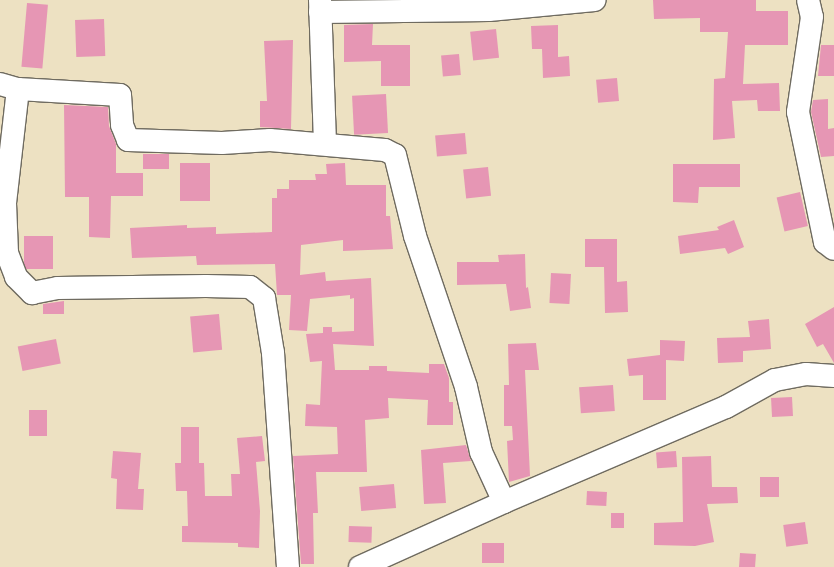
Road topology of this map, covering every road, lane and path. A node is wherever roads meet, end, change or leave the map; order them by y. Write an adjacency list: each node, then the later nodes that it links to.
1 (595, 0): 3 (street)
2 (808, 0): 6 (street)
3 (320, 6): 5 (street)
4 (9, 87): 5 (street); 9 (street)
5 (324, 143): 8 (street)
6 (834, 249)
7 (834, 376): 8 (street)
8 (504, 502): 10 (street)
9 (288, 567)
10 (360, 567)

